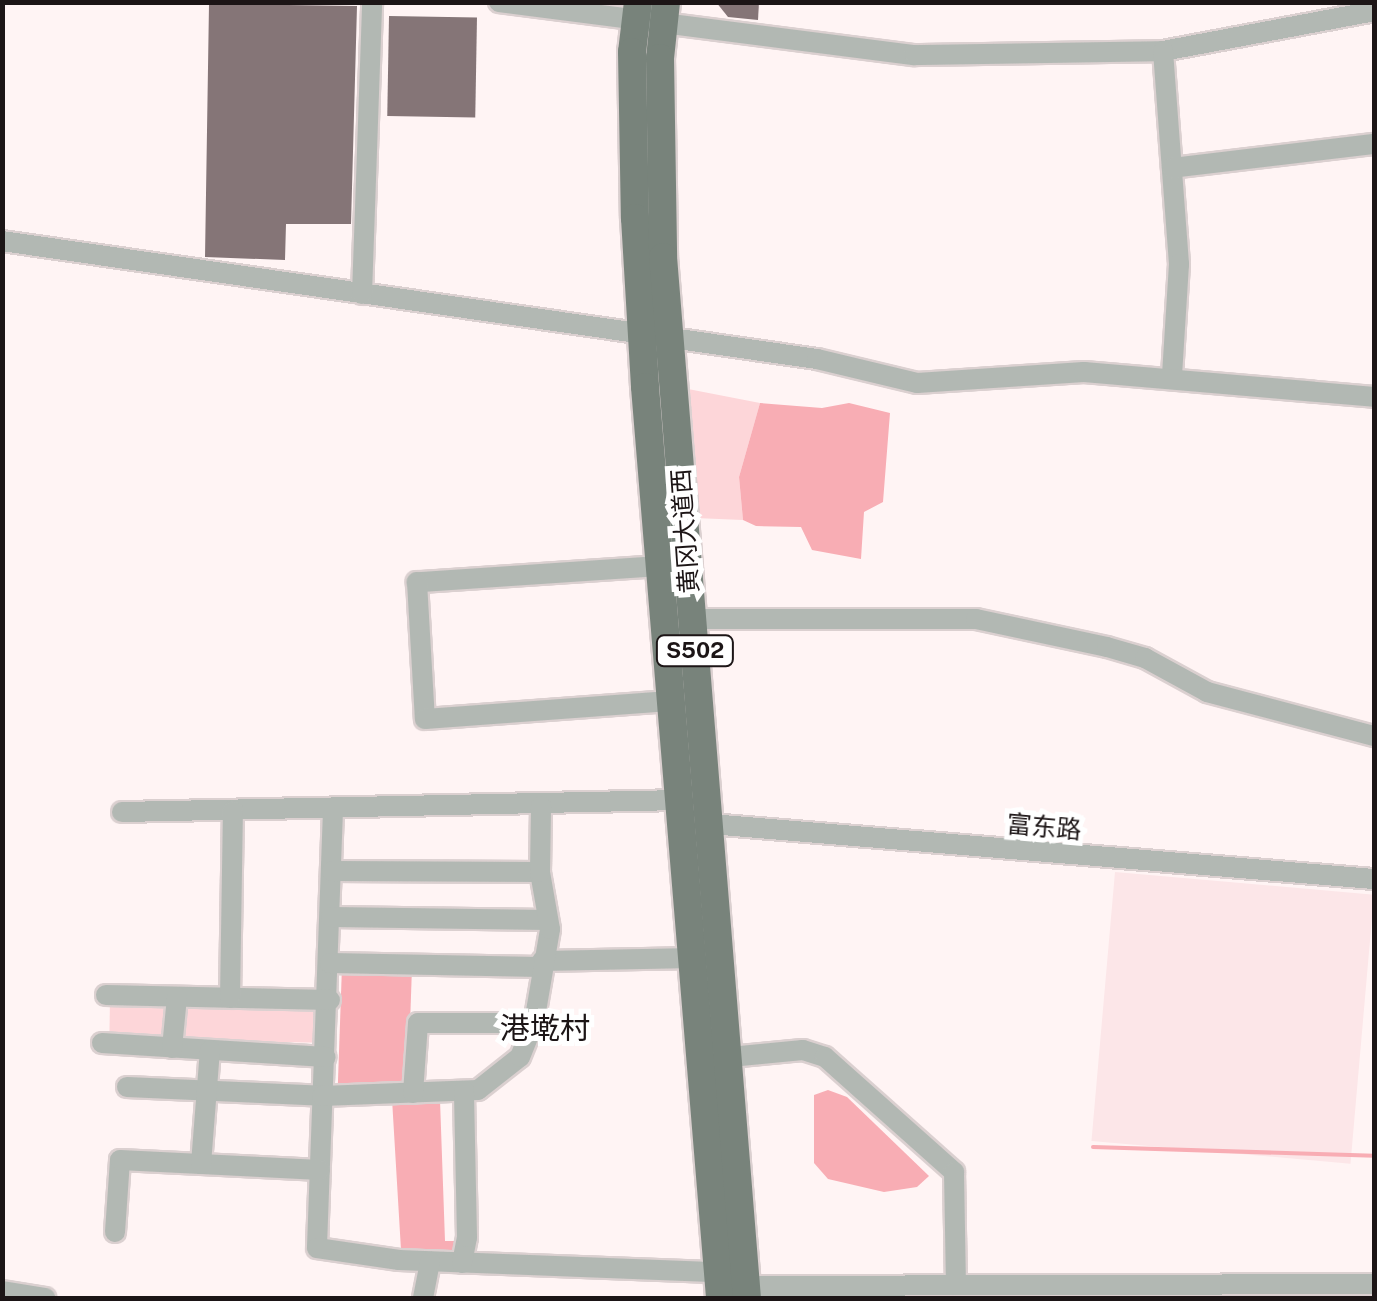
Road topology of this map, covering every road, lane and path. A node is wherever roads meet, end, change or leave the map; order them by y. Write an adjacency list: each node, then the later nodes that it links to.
1 (372, 2): 9 (street)
2 (499, 2): 4 (street)
3 (1374, 10): 5 (street)
4 (651, 12): 5 (street); 10 (main road, 黄冈大道西 / S502); 11 (main road, 黄冈大道西 / S502)
5 (1163, 52): 7 (street)
6 (1374, 144): 7 (street)
7 (1172, 168): 12 (street)
8 (2, 241): 9 (street)
9 (362, 294): 10 (street)
10 (642, 332): 11 (street); 14 (main road, 黄冈大道西 / S502)
11 (672, 337): 12 (street); 15 (main road, 黄冈大道西 / S502)
12 (1172, 376): 13 (street)
13 (1374, 397)
14 (661, 566): 16 (main road, 黄冈大道西 / S502); 16 (street)
15 (692, 619): 17 (street); 23 (main road, 黄冈大道西 / S502)
16 (673, 701): 18 (main road, 黄冈大道西 / S502)
17 (1374, 736)
18 (682, 800): 19 (street); 29 (main road, 黄冈大道西 / S502)
19 (541, 806): 20 (street); 25 (street)
20 (333, 810): 21 (street); 24 (street)
21 (233, 811): 22 (street); 34 (street)
22 (122, 812)
23 (710, 824): 26 (street, 富东路); 40 (main road, 黄冈大道西 / S502)
24 (332, 871): 25 (street); 27 (street)
25 (540, 872): 28 (street)
26 (1374, 879)
27 (331, 917): 28 (street); 30 (street)
28 (548, 920): 31 (street)
29 (694, 958): 31 (street); 53 (main road, 黄冈大道西 / S502)
30 (330, 962): 31 (street); 35 (street)
31 (541, 964): 36 (street)
32 (106, 995): 33 (street)
33 (177, 997): 34 (street); 38 (street)
34 (230, 998): 35 (street)
35 (330, 1000): 41 (street)
36 (534, 1022): 43 (street); 44 (street)
37 (102, 1043): 38 (street)
38 (172, 1048): 39 (street)
39 (210, 1050): 41 (street); 46 (street)
40 (730, 1056): 51 (street); 55 (main road, 黄冈大道西 / S502)
41 (326, 1057): 45 (street)
42 (127, 1086): 45 (street)
43 (464, 1091): 44 (street); 50 (street)
44 (414, 1092): 45 (street)
45 (322, 1096): 47 (street)
46 (201, 1164): 47 (street); 48 (street)
47 (320, 1170): 49 (street)
48 (115, 1232)
49 (430, 1262): 50 (street); 58 (street)
50 (462, 1263): 53 (street)
51 (956, 1284): 55 (street); 56 (street)
52 (1374, 1284): 56 (street)
53 (719, 1285)
54 (2, 1291): 57 (street)
55 (747, 1292)
56 (993, 1292)
57 (45, 1298)
58 (423, 1298)

